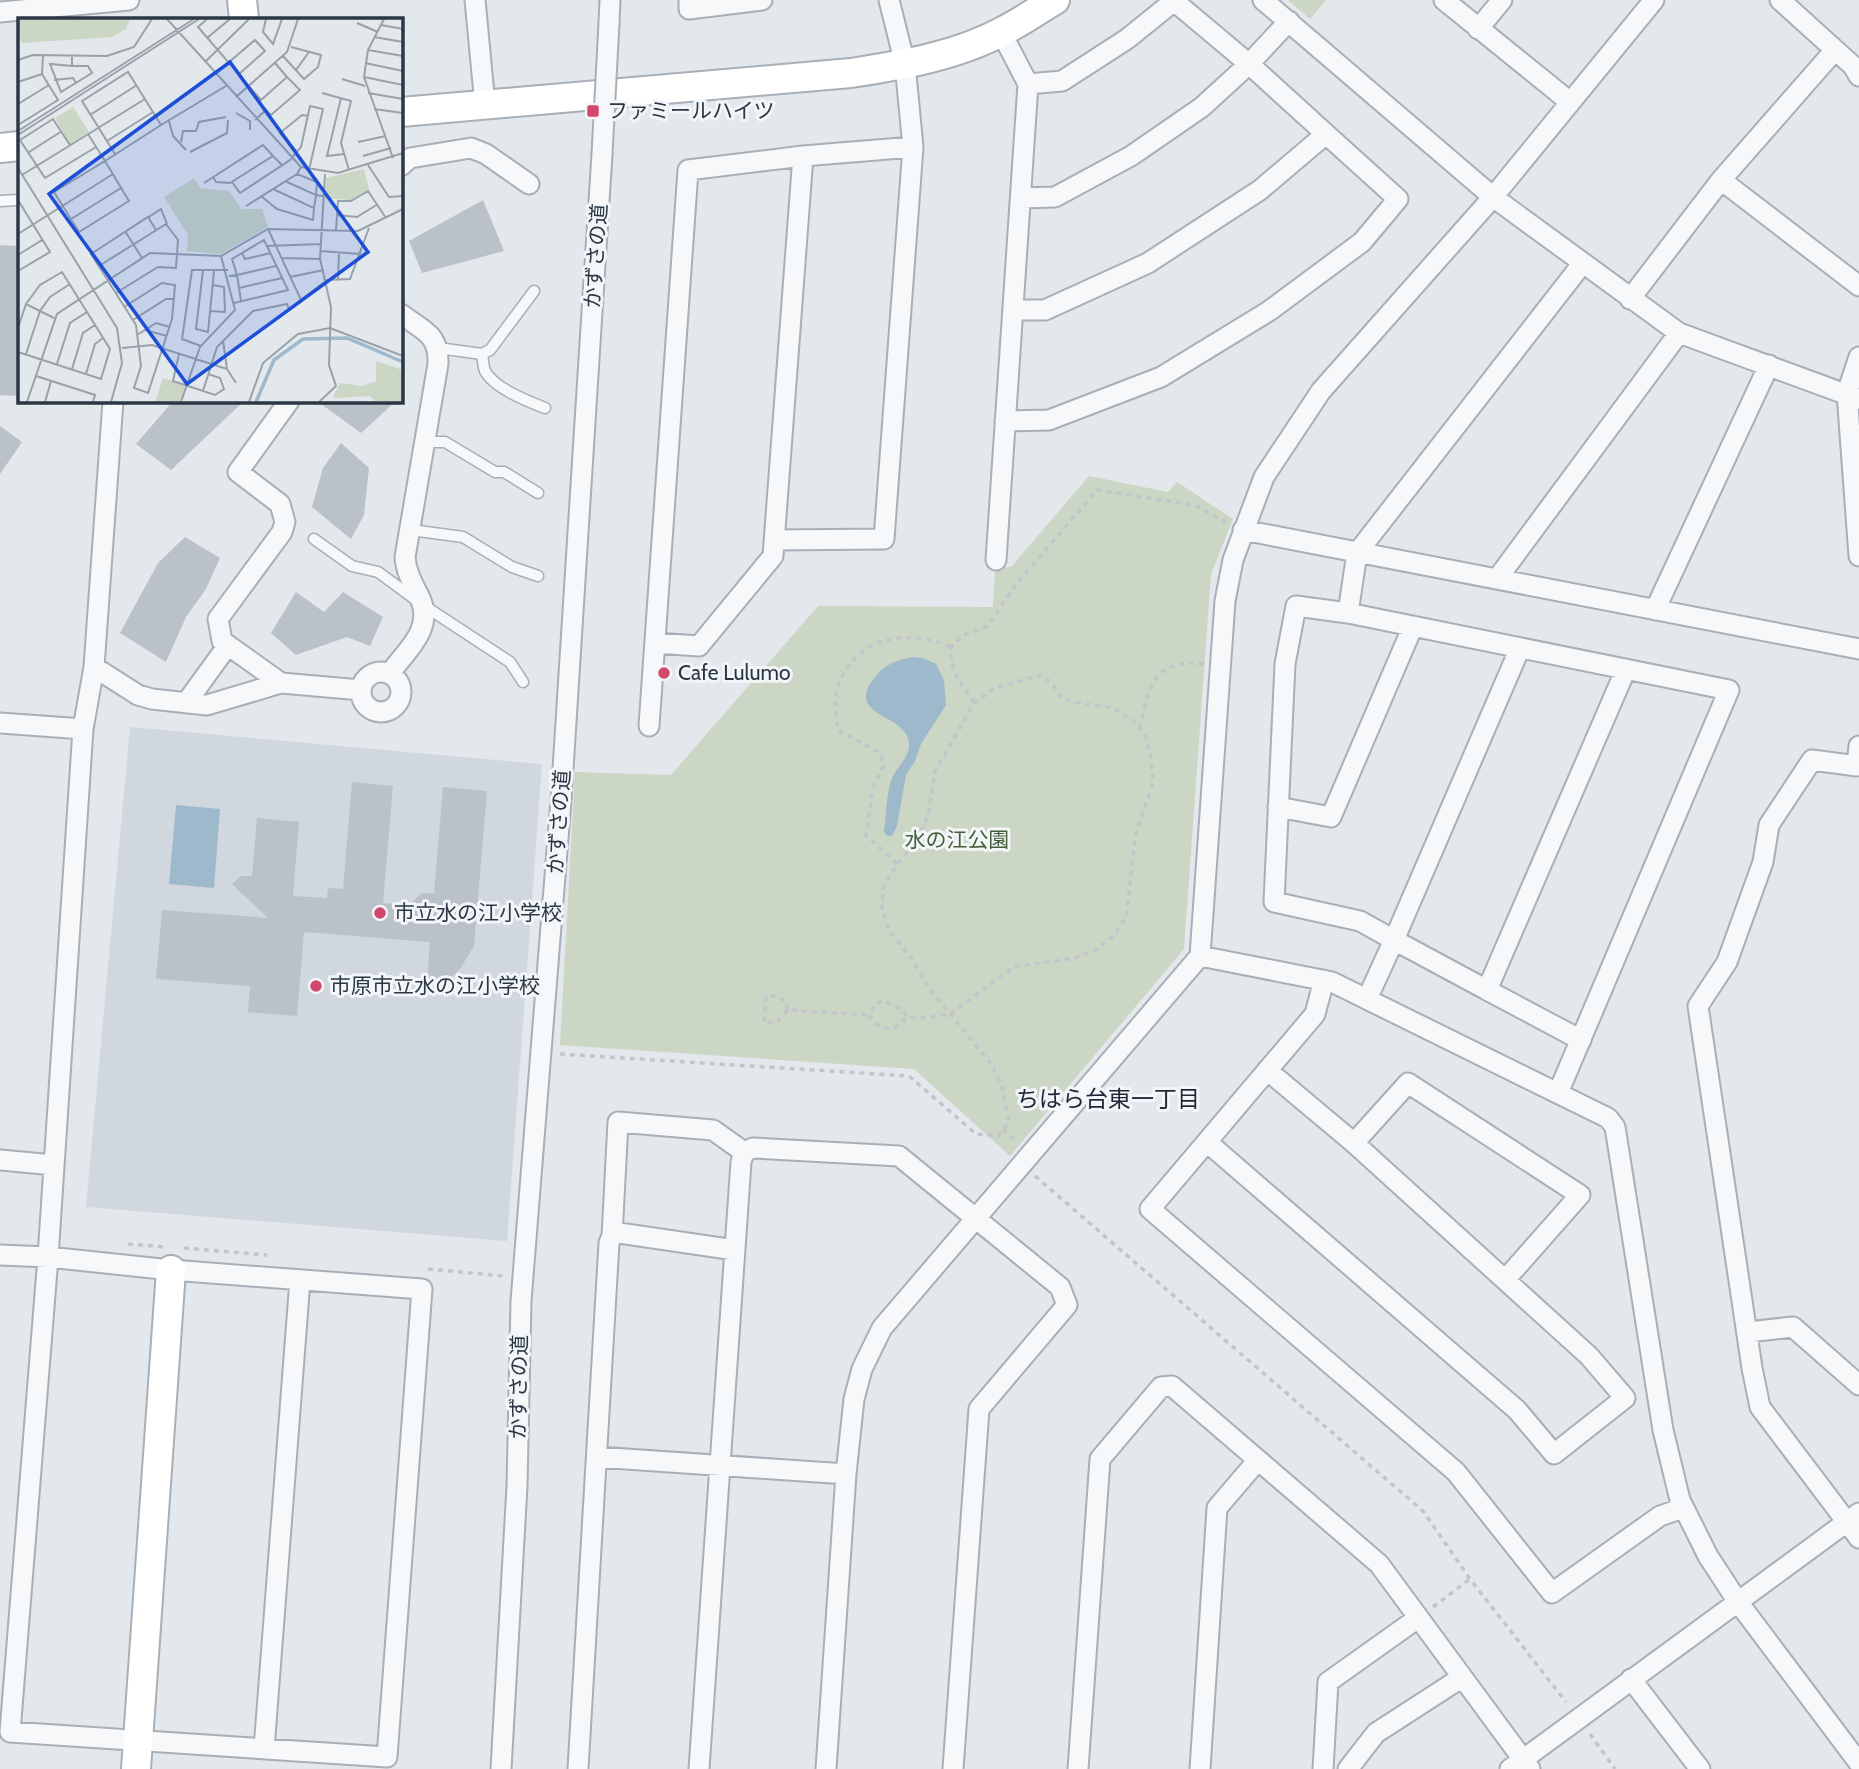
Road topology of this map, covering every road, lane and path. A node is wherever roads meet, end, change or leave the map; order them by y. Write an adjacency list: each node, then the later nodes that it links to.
1 (119, 0): 2 (street); 15 (street)
2 (129, 0)
3 (242, 0): 16 (street)
4 (475, 0): 26 (street)
5 (610, 0): 102 (street, かずさの道, bridge)
6 (689, 0): 7 (street)
7 (762, 0)
8 (889, 0): 21 (street)
9 (1055, 0): 19 (street)
10 (1264, 0): 17 (street)
11 (1444, 0): 18 (street)
12 (1502, 0): 18 (street)
13 (1654, 0): 25 (street)
14 (1780, 0): 20 (street)
15 (0, 12)
16 (244, 18)
17 (1289, 21): 22 (street); 36 (street)
18 (1478, 29): 25 (street)
19 (1001, 32): 21 (street); 24 (street)
20 (1835, 50): 23 (street); 34 (street)
21 (905, 64): 26 (street); 30 (street)
22 (1249, 64): 24 (street); 28 (street); 37 (street)
23 (1859, 76)
24 (1028, 84): 37 (street)
25 (1570, 102): 36 (street)
26 (485, 105): 27 (street)
27 (402, 112)
28 (1326, 134): 44 (street); 55 (street)
29 (18, 146): 31 (street)
30 (913, 146): 32 (street); 61 (street)
31 (0, 148)
32 (803, 156): 61 (street); 71 (street)
33 (402, 165): 35 (street)
34 (1721, 180): 41 (street); 43 (street)
35 (529, 184)
36 (1493, 197): 40 (street); 59 (street)
37 (1021, 198): 44 (street)
38 (18, 200): 39 (lane)
39 (0, 201)
40 (1582, 264): 43 (street); 62 (street)
41 (1859, 286)
42 (534, 291): 48 (lane)
43 (1630, 299): 46 (street)
44 (1013, 310): 55 (street)
45 (402, 315): 47 (street)
46 (1679, 334): 50 (street); 66 (street)
47 (438, 348): 48 (lane); 56 (street)
48 (482, 354): 54 (lane)
49 (1859, 357): 51 (street)
50 (1769, 365): 51 (street); 68 (street)
51 (1853, 396): 63 (street)
52 (113, 402): 77 (street)
53 (288, 402): 72 (street)
54 (545, 408)
55 (1005, 421): 64 (street)
56 (423, 442): 57 (lane); 58 (street)
57 (538, 493)
58 (411, 530): 65 (lane); 67 (street)
59 (1243, 530): 62 (street); 73 (path); 76 (street)
60 (314, 539): 67 (lane)
61 (775, 540): 71 (street)
62 (1357, 553): 66 (street); 69 (street)
63 (1859, 556)
64 (996, 560)
65 (538, 576)
66 (1497, 579): 68 (street)
67 (423, 605): 79 (street); 80 (lane)
68 (1656, 610): 75 (street)
69 (1348, 613): 70 (street); 90 (street)
70 (1413, 626): 74 (street); 90 (street)
71 (655, 643): 86 (street)
72 (228, 645): 81 (street); 83 (street)
73 (951, 647): 84 (path); 91 (path)
74 (1520, 648): 78 (street); 92 (street)
75 (1859, 649)
76 (1220, 666): 87 (path); 93 (street)
77 (94, 667): 83 (street); 88 (street)
78 (1626, 669): 95 (street); 101 (street)
79 (390, 673): 82 (street); 82 (street)
80 (523, 682)
81 (281, 683): 82 (street); 83 (street)
82 (361, 690)
83 (186, 703)
84 (974, 703): 87 (path); 91 (path)
85 (0, 723): 88 (street)
86 (649, 726)
87 (1140, 728): 99 (path)
88 (83, 729): 110 (street)
89 (1859, 746): 119 (street)
90 (1278, 807): 92 (street)
91 (897, 864): 99 (path)
92 (1394, 940): 95 (street); 96 (street)
93 (1200, 956): 94 (street); 109 (street)
94 (1324, 980): 96 (street); 103 (street)
95 (1487, 990): 101 (street)
96 (1367, 999): 104 (street)
97 (787, 1010): 97 (path); 98 (path)
98 (869, 1014): 100 (path); 100 (path)
99 (950, 1014): 100 (path); 102 (path)
100 (907, 1017)
101 (1581, 1040): 104 (street)
102 (540, 1052): 138 (street, かずさの道)
103 (1267, 1070): 105 (street); 106 (street)
104 (1558, 1093): 125 (street)
105 (1207, 1142): 118 (street); 125 (street)
106 (1354, 1143): 118 (street); 118 (street)
107 (744, 1152): 111 (street); 112 (street); 113 (street)
108 (0, 1160): 110 (street)
109 (1021, 1163): 111 (street); 127 (path)
110 (54, 1164): 115 (street)
111 (976, 1218): 124 (street); 142 (street)
112 (612, 1236): 113 (street); 121 (street)
113 (735, 1251): 123 (street)
114 (0, 1255): 115 (street)
115 (48, 1257): 116 (street); 133 (street)
116 (171, 1270): 117 (street); 133 (street)
117 (300, 1280): 134 (street); 134 (street)
118 (1505, 1280)
119 (1748, 1332): 120 (street); 126 (street)
120 (1859, 1385)
121 (597, 1457): 123 (street); 139 (street)
122 (1258, 1460): 129 (street); 143 (street); 144 (street)
123 (719, 1466): 124 (street); 140 (street)
124 (846, 1474): 141 (street)
125 (1683, 1508): 128 (street)
126 (1855, 1525): 128 (street)
127 (1470, 1579): 129 (path); 132 (path)
128 (1738, 1602): 131 (street); 135 (street)
129 (1418, 1618): 130 (street); 145 (street)
130 (1461, 1678): 136 (street); 146 (street)
131 (1632, 1679): 132 (street); 148 (street)
132 (1578, 1717): 136 (street); 147 (path)
133 (138, 1740): 134 (street); 137 (street)
134 (264, 1749)
135 (1859, 1763)
136 (1521, 1766)
137 (136, 1769)
138 (501, 1769)
139 (578, 1769)
140 (699, 1769)
141 (826, 1769)
142 (953, 1769)
143 (1078, 1769)
144 (1200, 1769)
145 (1324, 1769)
146 (1348, 1769)
147 (1615, 1769)
148 (1700, 1769)

